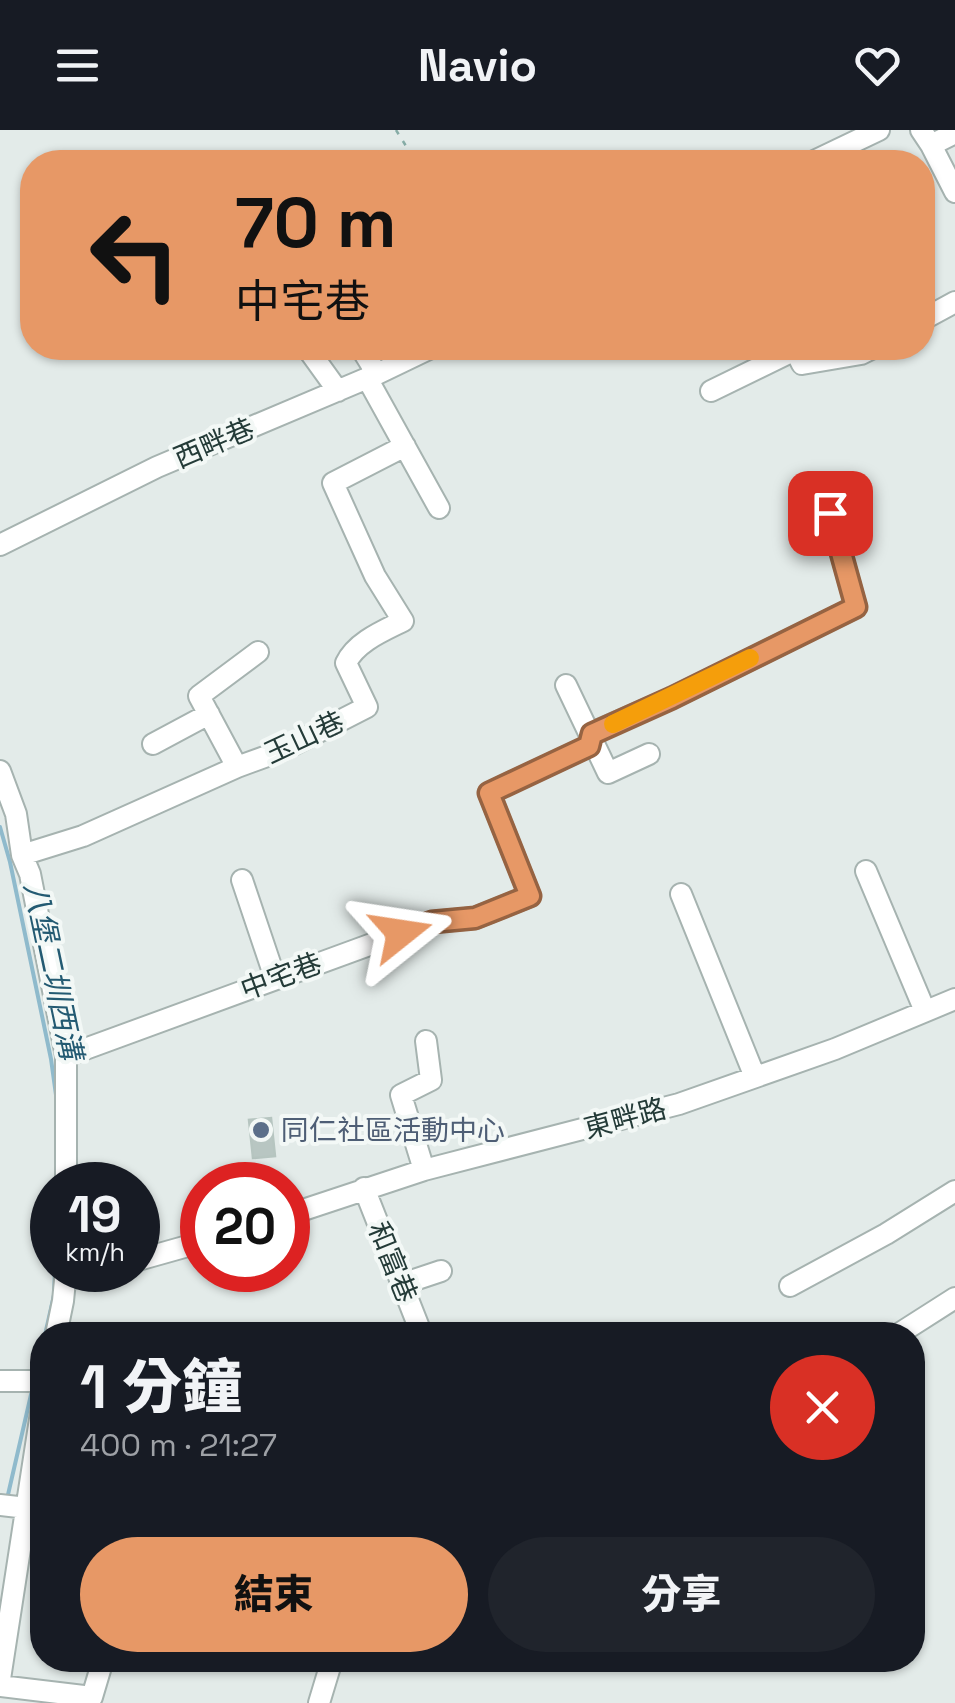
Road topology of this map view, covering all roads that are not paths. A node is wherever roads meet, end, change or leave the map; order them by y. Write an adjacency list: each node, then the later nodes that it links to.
1 (878, 130): 4 (street)
2 (955, 133): 3 (street)
3 (926, 138)
4 (837, 150)
5 (935, 155): 6 (street)
6 (955, 192)
7 (316, 360): 14 (street)
8 (366, 360): 13 (street)
9 (406, 360): 13 (street, 西畔巷)
10 (771, 360): 15 (street)
11 (800, 360): 12 (street)
12 (826, 360)
13 (372, 376): 14 (street, 西畔巷); 16 (street)
14 (338, 392): 19 (street, 西畔巷)
15 (711, 392)
16 (405, 446): 17 (street); 26 (street, 玉山巷)
17 (439, 508)
18 (830, 513): 23 (street, 中宅巷)
19 (0, 545)
20 (258, 652): 22 (street)
21 (566, 684): 23 (street)
22 (209, 714): 24 (street); 26 (street)
23 (591, 742): 25 (street); 32 (street, 中宅巷)
24 (154, 744)
25 (649, 754)
26 (237, 767): 28 (street, 玉山巷)
27 (0, 771): 28 (street)
28 (22, 855): 36 (street)
29 (866, 871): 34 (street)
30 (242, 880): 32 (street)
31 (680, 894): 37 (street)
32 (275, 978): 36 (street, 中宅巷)
33 (955, 998): 34 (street, 東畔路)
34 (925, 1011): 37 (street, 東畔路)
35 (426, 1041): 39 (street)
36 (66, 1056): 38 (street)
37 (755, 1077): 39 (street, 東畔路)
38 (66, 1162)
39 (424, 1170): 40 (street, 東畔路)
40 (364, 1188): 42 (street, 東畔路); 44 (street, 和富巷)
41 (955, 1191): 45 (street)
42 (310, 1207)
43 (440, 1270): 44 (street)
44 (402, 1284): 49 (street, 和富巷)
45 (790, 1286)
46 (63, 1292): 48 (street)
47 (955, 1298): 50 (street)
48 (58, 1322)
49 (417, 1322)
50 (917, 1322)
51 (0, 1381): 52 (street)
52 (30, 1381)
53 (30, 1491): 55 (street)
54 (0, 1505): 55 (street)
55 (27, 1508): 58 (street)
56 (99, 1672): 58 (street)
57 (328, 1672): 59 (street)
58 (0, 1683)
59 (319, 1703)

